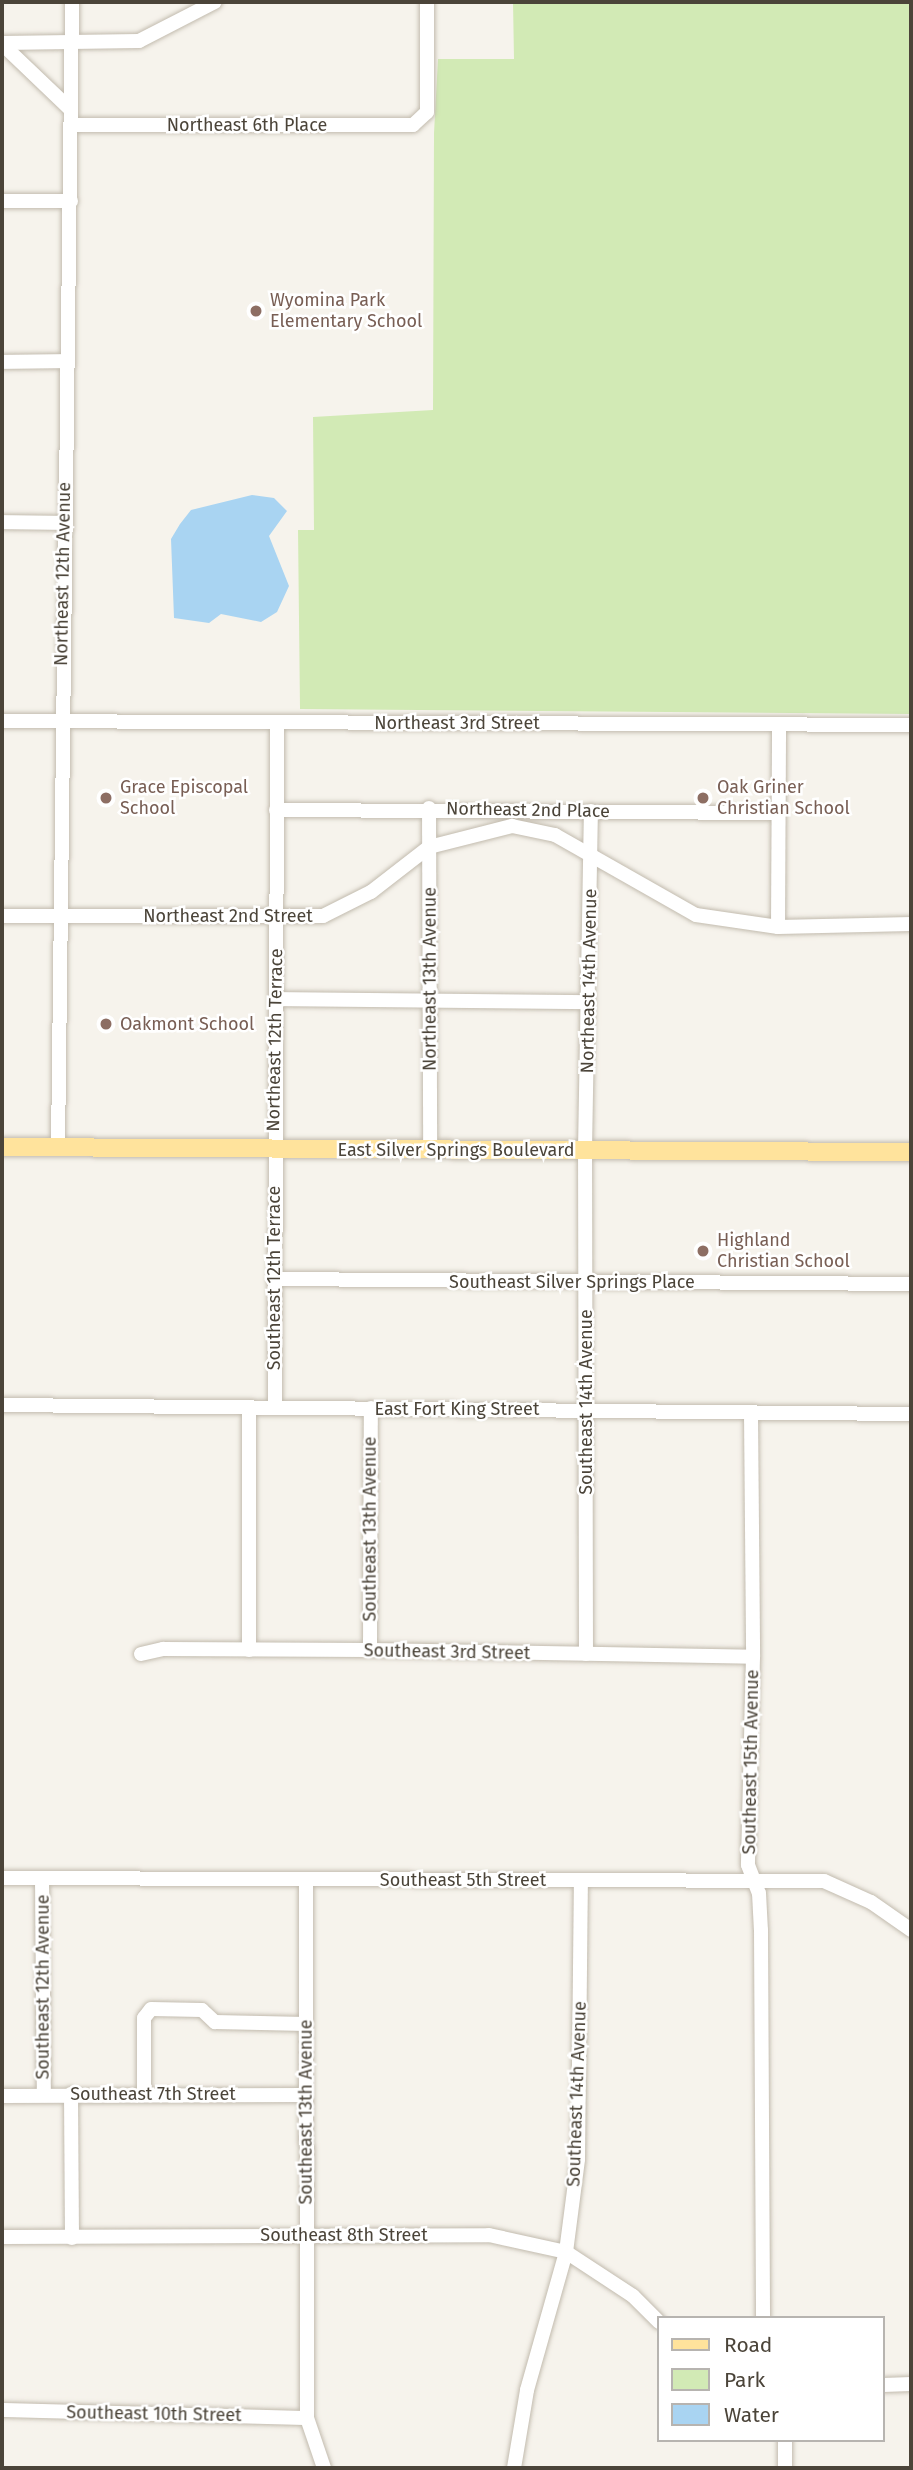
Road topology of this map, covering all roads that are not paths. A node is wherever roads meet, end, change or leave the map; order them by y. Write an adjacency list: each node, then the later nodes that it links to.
1 (72, 2): 5 (street, Northeast 12th Avenue)
2 (427, 2): 6 (street, Northeast 6th Place)
3 (208, 3): 5 (street)
4 (2, 44): 5 (street); 6 (street)
5 (71, 44): 6 (street, Northeast 12th Avenue)
6 (71, 117): 8 (street, Northeast 12th Avenue)
7 (2, 201): 8 (street)
8 (71, 201): 10 (street, Northeast 12th Avenue)
9 (2, 362): 10 (street)
10 (66, 362): 12 (street, Northeast 12th Avenue)
11 (2, 522): 12 (street)
12 (64, 523): 14 (street, Northeast 12th Avenue)
13 (2, 721): 14 (street, Northeast 3rd Street)
14 (62, 722): 15 (street, Northeast 3rd Street); 27 (street, Northeast 12th Avenue)
15 (277, 722): 17 (street, Northeast 3rd Street); 20 (street, Northeast 12th Terrace)
16 (911, 725): 17 (street, Northeast 3rd Street)
17 (779, 726): 22 (street)
18 (429, 808): 19 (street, Northeast 2nd Place); 20 (street, Northeast 2nd Place); 24 (street, Northeast 13th Avenue)
19 (507, 809): 21 (street, Northeast 2nd Place); 23 (street)
20 (276, 810): 28 (street, Northeast 12th Terrace)
21 (591, 811): 22 (street, Northeast 2nd Place); 25 (street, Northeast 14th Avenue)
22 (779, 813): 30 (street)
23 (508, 827): 24 (street, Northeast 2nd Street); 25 (street, Northeast 2nd Street)
24 (429, 847): 28 (street, Northeast 2nd Street); 32 (street, Northeast 13th Avenue)
25 (592, 853): 30 (street, Northeast 2nd Street); 33 (street, Northeast 14th Avenue)
26 (2, 916): 27 (street, Northeast 2nd Street)
27 (61, 916): 28 (street, Northeast 2nd Street); 35 (street, Northeast 12th Avenue)
28 (276, 917): 31 (street, Northeast 12th Terrace)
29 (911, 925): 30 (street, Northeast 2nd Street)
30 (778, 927)
31 (276, 999): 32 (street); 36 (street, Northeast 12th Terrace)
32 (430, 999): 33 (street); 37 (street, Northeast 13th Avenue)
33 (588, 1002): 38 (street, Northeast 14th Avenue)
34 (2, 1147): 35 (main road, East Silver Springs Boulevard)
35 (58, 1147): 36 (main road, East Silver Springs Boulevard)
36 (273, 1148): 37 (main road, East Silver Springs Boulevard); 40 (street, Southeast 12th Terrace)
37 (430, 1150): 38 (main road, East Silver Springs Boulevard)
38 (585, 1150): 39 (main road, East Silver Springs Boulevard); 41 (street, Southeast 14th Avenue)
39 (911, 1152)
40 (274, 1279): 41 (street, Southeast Silver Springs Place); 45 (street, Southeast 12th Terrace)
41 (586, 1283): 42 (street, Southeast Silver Springs Place); 47 (street, Southeast 14th Avenue)
42 (911, 1284)
43 (2, 1405): 44 (street, East Fort King Street)
44 (249, 1407): 45 (street, East Fort King Street); 50 (street)
45 (275, 1408): 46 (street, East Fort King Street)
46 (370, 1408): 47 (street, East Fort King Street); 51 (street, Southeast 13th Avenue)
47 (587, 1410): 48 (street, East Fort King Street); 53 (street, Southeast 14th Avenue)
48 (751, 1413): 49 (street, East Fort King Street); 54 (street, Southeast 15th Avenue)
49 (911, 1414)
50 (249, 1650): 51 (street, Southeast 3rd Street); 52 (street, Southeast 3rd Street)
51 (370, 1650): 53 (street, Southeast 3rd Street)
52 (141, 1654)
53 (586, 1654): 54 (street, Southeast 3rd Street)
54 (753, 1657): 59 (street, Southeast 15th Avenue)
55 (2, 1878): 56 (street, Southeast 5th Street)
56 (42, 1878): 57 (street, Southeast 5th Street); 64 (street, Southeast 12th Avenue)
57 (306, 1879): 58 (street, Southeast 5th Street); 61 (street, Southeast 13th Avenue)
58 (581, 1880): 59 (street, Southeast 5th Street); 70 (street, Southeast 14th Avenue)
59 (756, 1882): 60 (street, Southeast 5th Street); 71 (street, Southeast 15th Avenue)
60 (911, 1930)
61 (306, 2024): 63 (street); 65 (street, Southeast 13th Avenue)
62 (71, 2094): 63 (street, Southeast 7th Street); 64 (street, Southeast 7th Street); 69 (street, Southeast 12th Avenue)
63 (144, 2094): 65 (street, Southeast 7th Street)
64 (44, 2095): 66 (street, Southeast 7th Street)
65 (305, 2095): 67 (street, Southeast 13th Avenue)
66 (2, 2096)
67 (306, 2235): 69 (street, Southeast 8th Street); 70 (street, Southeast 8th Street); 76 (street, Southeast 13th Avenue)
68 (2, 2236): 69 (street, Southeast 8th Street)
69 (72, 2238)
70 (566, 2252): 72 (street, Southeast 8th Street); 79 (street, Southeast 14th Avenue)
71 (762, 2316)
72 (657, 2320)
73 (911, 2384): 74 (street)
74 (885, 2385)
75 (2, 2410): 76 (street, Southeast 10th Street)
76 (307, 2418): 78 (street, Southeast 13th Avenue)
77 (785, 2442): 80 (street)
78 (324, 2468)
79 (514, 2468)
80 (785, 2468)

